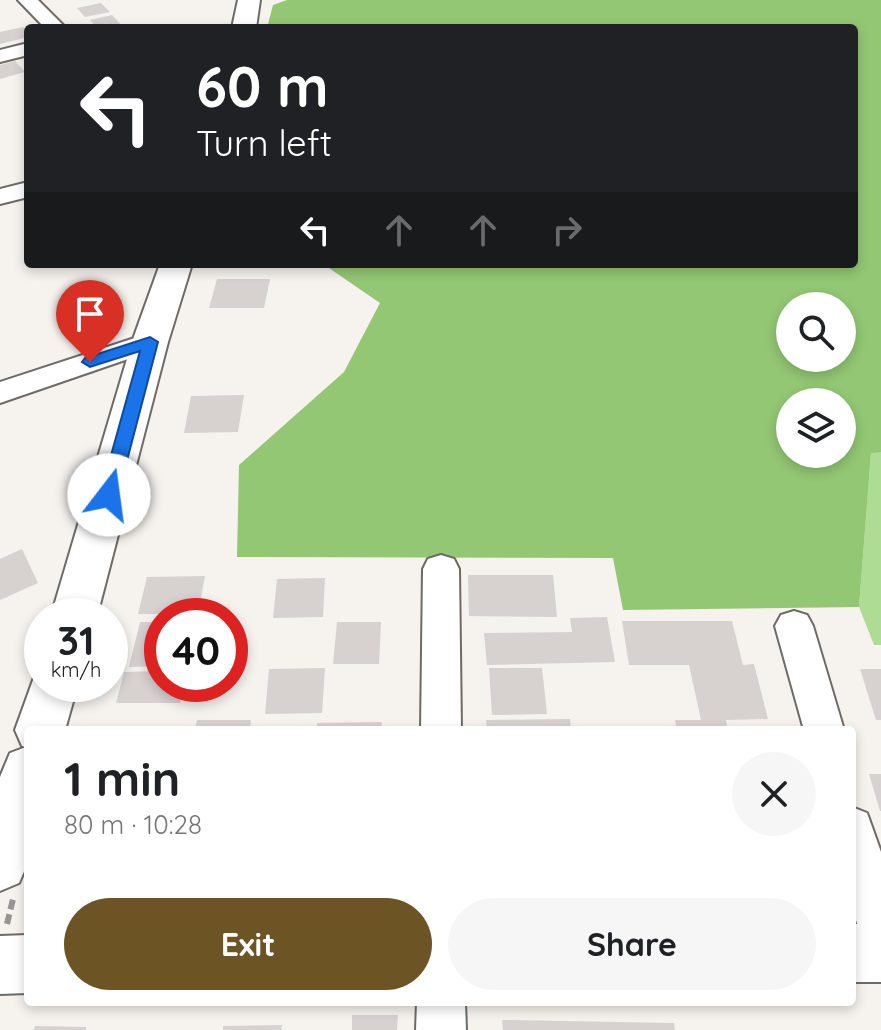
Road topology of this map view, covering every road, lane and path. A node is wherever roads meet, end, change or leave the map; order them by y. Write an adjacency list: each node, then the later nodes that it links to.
1 (27, 0): 4 (street)
2 (267, 0): 3 (street)
3 (246, 16)
4 (52, 24)
5 (24, 50): 6 (street)
6 (0, 56)
7 (24, 190): 8 (street)
8 (0, 197)
9 (175, 268): 10 (street)
10 (150, 342): 11 (street); 13 (street)
11 (0, 393)
12 (441, 569): 17 (street)
13 (79, 598)
14 (794, 626): 18 (street)
15 (49, 702): 16 (street)
16 (41, 726)
17 (441, 726)
18 (823, 726)
19 (24, 760): 20 (street)
20 (0, 773)
21 (24, 783): 23 (street)
22 (856, 842): 24 (street)
23 (0, 864)
24 (881, 930)
25 (856, 953): 26 (street)
26 (881, 953)
27 (24, 964): 28 (street)
28 (0, 965)
29 (441, 1006): 30 (street)
30 (441, 1030)

